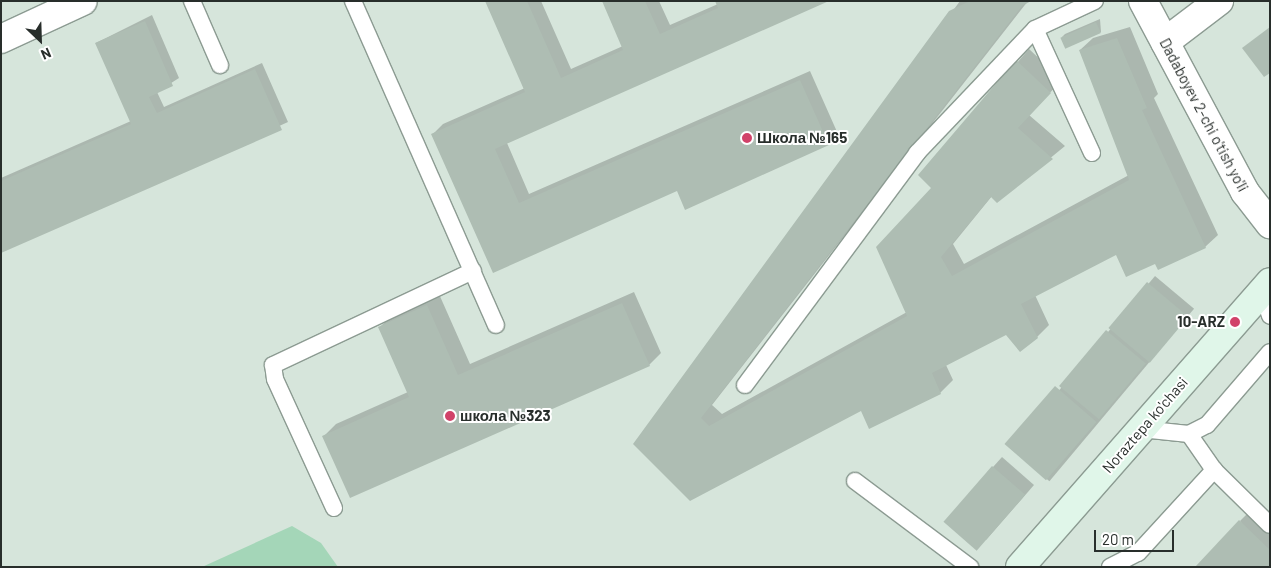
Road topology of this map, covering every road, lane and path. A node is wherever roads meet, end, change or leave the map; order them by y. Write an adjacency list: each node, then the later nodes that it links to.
1 (83, 1): 8 (street)
2 (192, 1): 10 (lane)
3 (353, 1): 13 (lane)
4 (1095, 1): 7 (lane)
5 (1143, 1): 9 (street, Dadaboyev 2-chi o'tish yo'li)
6 (1219, 1): 9 (street)
7 (1035, 29): 11 (lane); 17 (lane)
8 (1, 39)
9 (1165, 42): 12 (street, Dadaboyev 2-chi o'tish yo'li)
10 (220, 65)
11 (1092, 153)
12 (1270, 224)
13 (473, 271): 15 (lane); 22 (lane)
14 (1267, 296): 18 (main road, Noraztepa ko'chasi)
15 (496, 325)
16 (1270, 352): 19 (lane)
17 (745, 385)
18 (1141, 429): 19 (lane); 25 (main road, Noraztepa ko'chasi)
19 (1189, 434): 20 (lane)
20 (1214, 470): 23 (lane); 26 (lane)
21 (855, 481): 24 (lane)
22 (334, 508)
23 (1270, 525)
24 (970, 567)
25 (1020, 567)
26 (1110, 567)

